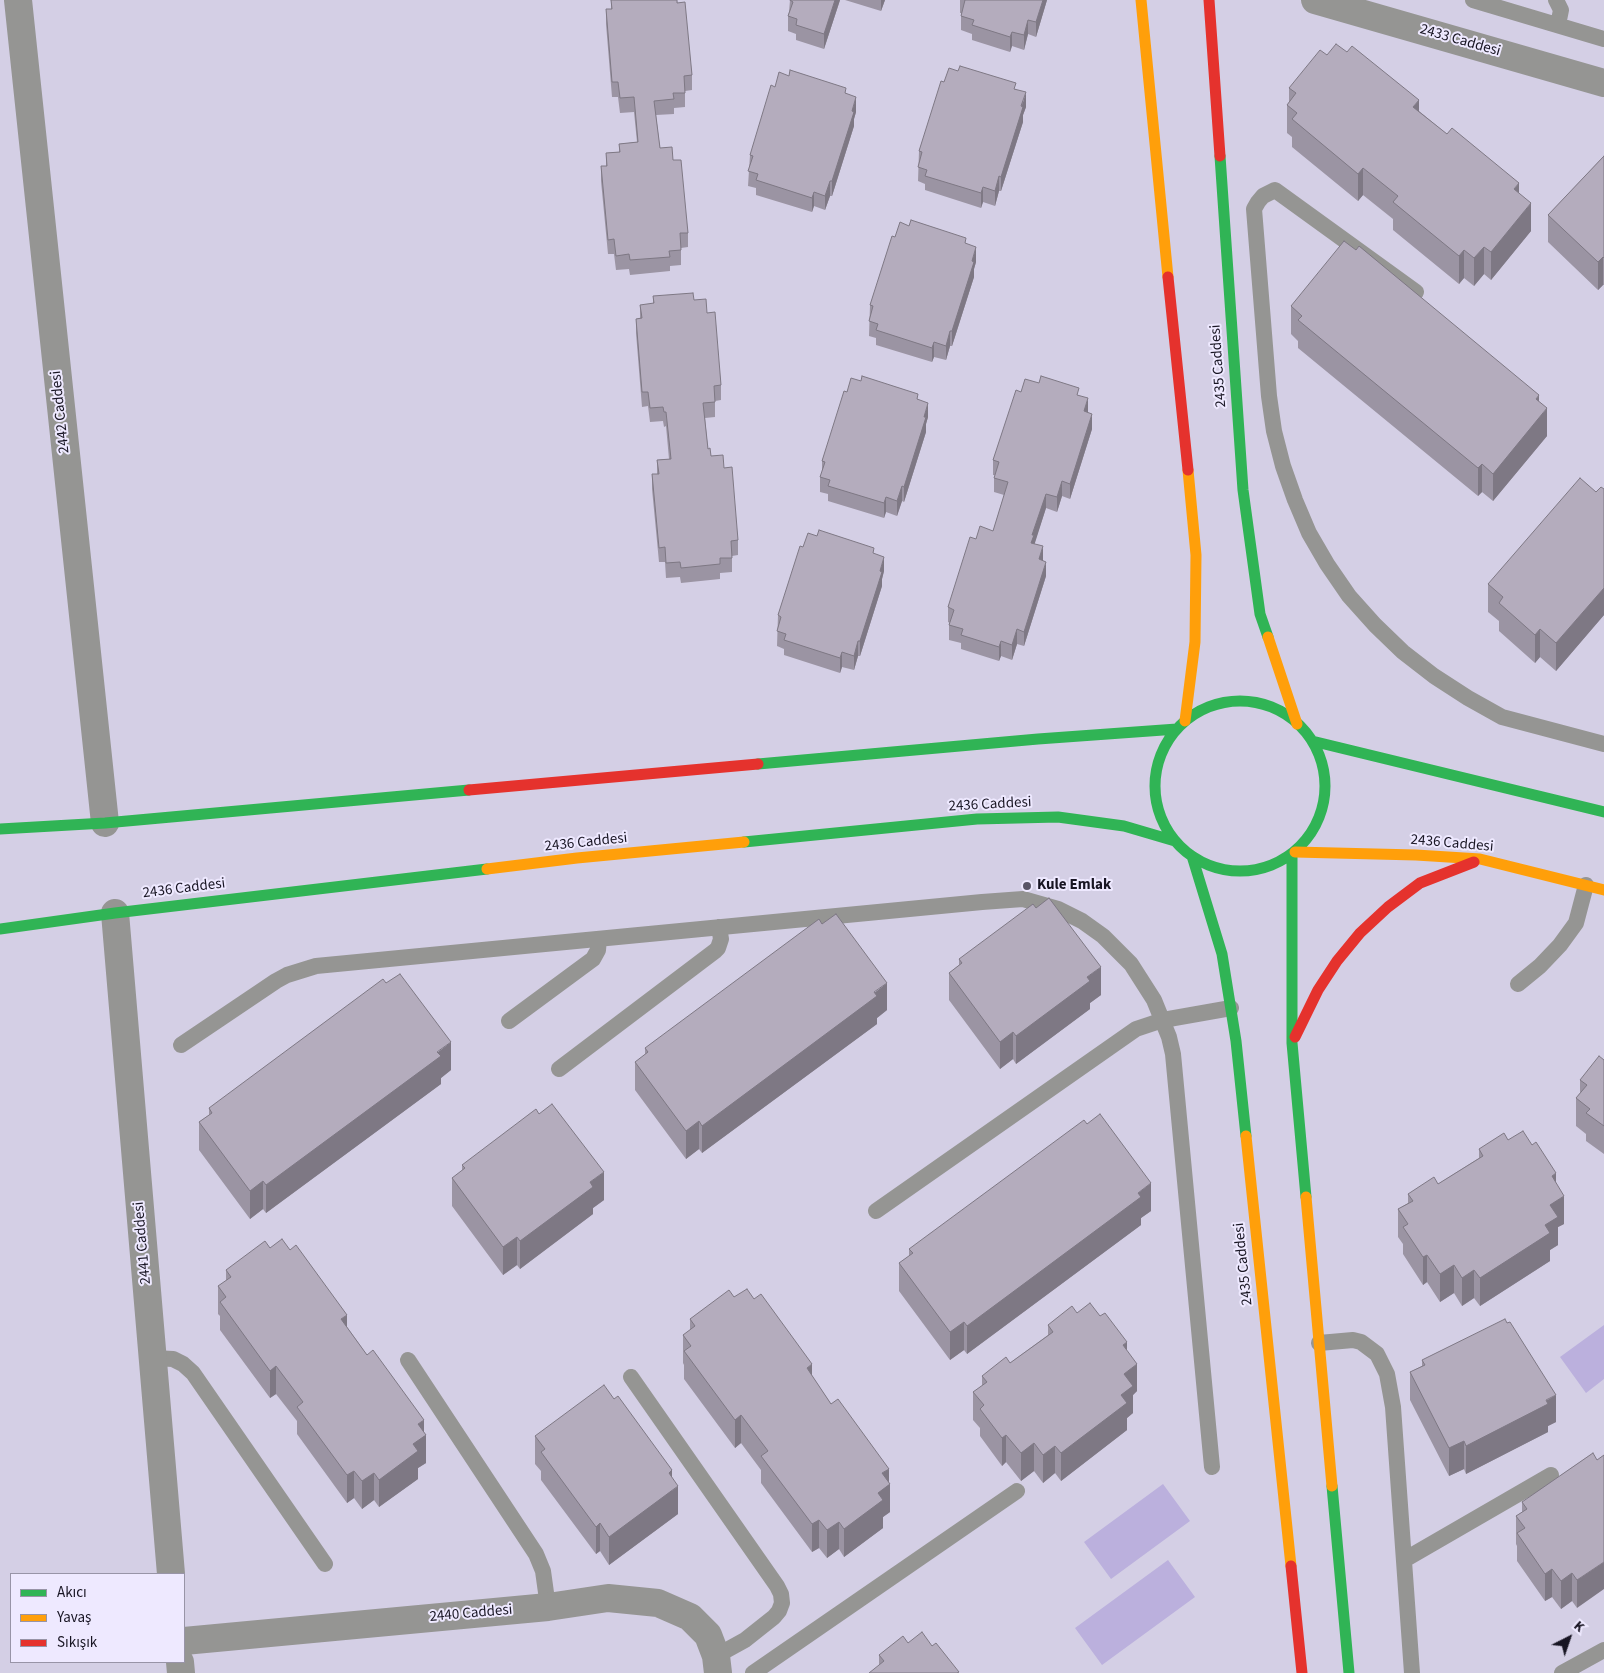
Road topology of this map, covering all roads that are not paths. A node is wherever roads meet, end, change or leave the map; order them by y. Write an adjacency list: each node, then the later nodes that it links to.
1 (18, 0): 16 (street, 2442 Caddesi)
2 (1141, 0): 12 (street, 2435 Caddesi)
3 (1209, 0): 11 (street, 2435 Caddesi)
4 (1315, 0): 9 (street, 2433 Caddesi)
5 (1473, 0): 7 (lane)
6 (1556, 0): 7 (lane)
7 (1558, 25): 8 (lane)
8 (1604, 39)
9 (1604, 83)
10 (1416, 292): 14 (lane)
11 (1297, 724): 12 (street, 2435 Caddesi); 13 (street, 2435 Caddesi)
12 (1181, 725): 16 (street); 18 (street, 2435 Caddesi)
13 (1312, 741): 15 (street); 19 (street, 2435 Caddesi)
14 (1604, 744)
15 (1604, 812)
16 (105, 823): 17 (street)
17 (0, 829)
18 (1175, 841): 20 (street, 2435 Caddesi); 24 (street, 2436 Caddesi)
19 (1293, 853): 20 (street, 2435 Caddesi); 21 (street, 2436 Caddesi); 32 (street)
20 (1192, 856): 29 (street, 2435 Caddesi)
21 (1480, 859): 22 (street, 2436 Caddesi); 32 (street)
22 (1586, 885): 23 (street, 2436 Caddesi); 28 (lane)
23 (1604, 890)
24 (115, 913): 26 (street, 2436 Caddesi); 37 (street, 2441 Caddesi)
25 (719, 927): 27 (lane); 30 (lane); 34 (lane)
26 (0, 929)
27 (598, 939): 31 (lane); 33 (lane)
28 (1518, 984)
29 (1231, 1008): 30 (lane); 51 (street, 2435 Caddesi)
30 (1163, 1020): 35 (lane); 40 (lane)
31 (509, 1022)
32 (1292, 1043): 36 (street)
33 (181, 1046)
34 (558, 1069)
35 (876, 1211)
36 (1319, 1343): 43 (lane); 52 (street)
37 (153, 1358): 44 (lane); 45 (street, 2441 Caddesi)
38 (408, 1360): 46 (lane)
39 (631, 1377): 49 (lane)
40 (1212, 1467)
41 (1551, 1474): 43 (lane)
42 (1017, 1491): 50 (lane)
43 (1404, 1560): 53 (lane)
44 (325, 1564)
45 (172, 1573)
46 (548, 1607): 47 (street, 2440 Caddesi); 49 (street, 2440 Caddesi)
47 (185, 1641)
48 (1604, 1650): 54 (lane)
49 (717, 1664)
50 (754, 1673)
51 (1302, 1673)
52 (1349, 1673)
53 (1412, 1673)
54 (1562, 1673)

